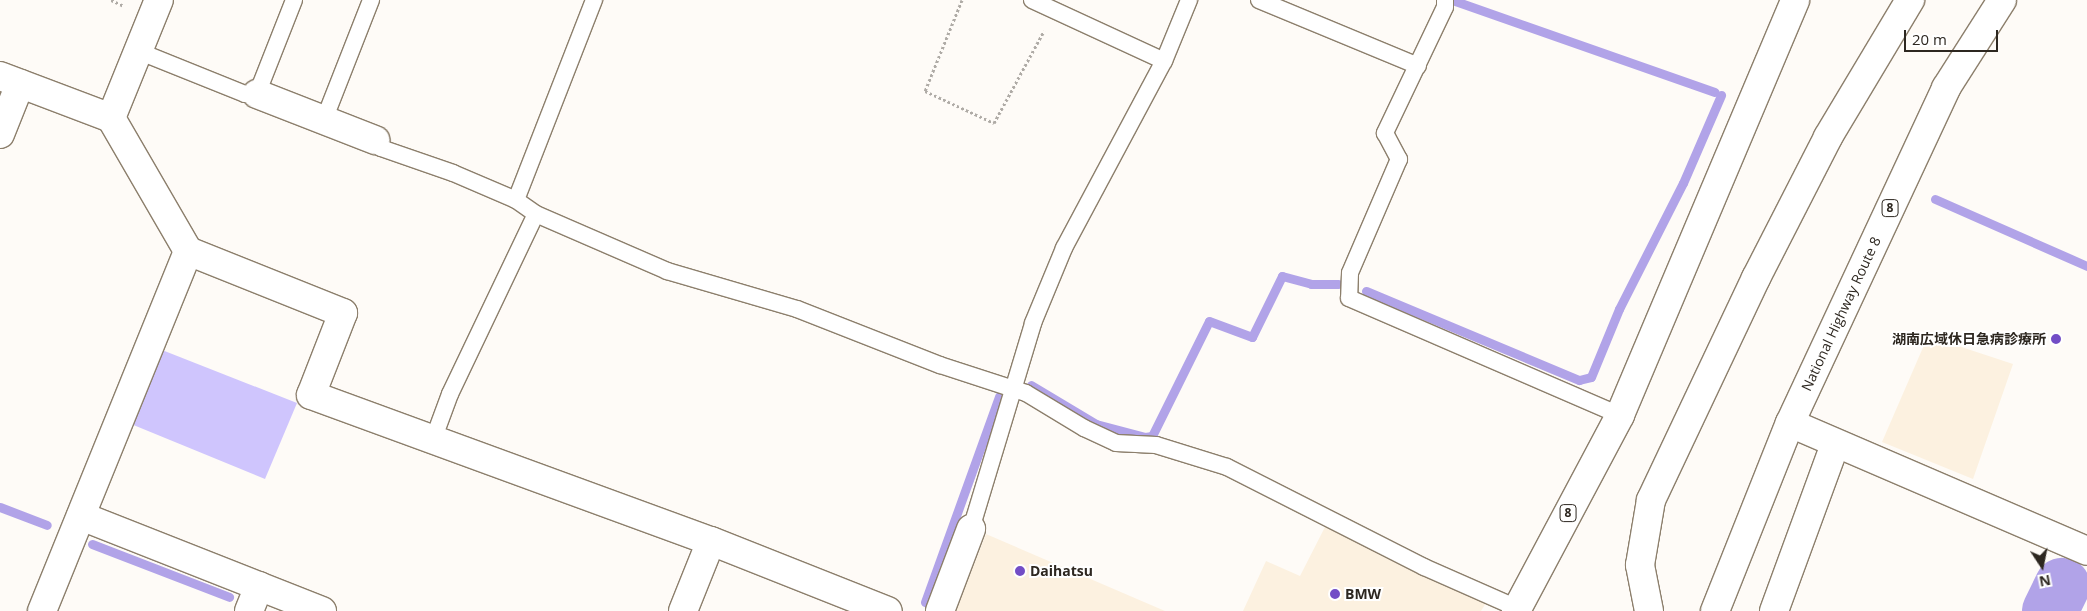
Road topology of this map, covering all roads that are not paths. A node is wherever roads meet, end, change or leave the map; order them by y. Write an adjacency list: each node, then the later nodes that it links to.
1 (159, 0): 12 (main road)
2 (294, 0): 16 (lane)
3 (371, 0): 18 (lane)
4 (594, 0): 21 (lane)
5 (1032, 0): 13 (lane)
6 (1189, 0): 13 (lane)
7 (1259, 0): 14 (lane)
8 (1445, 0): 14 (lane)
9 (1795, 0): 25 (main road, 8)
10 (1910, 0): 41 (main road)
11 (2002, 0): 26 (main road, National Highway Route 8 / 8)
12 (138, 51): 16 (lane); 17 (main road)
13 (1164, 61): 24 (lane)
14 (1418, 66): 25 (lane)
15 (10, 80): 17 (main road); 19 (main road)
16 (257, 94): 18 (main road)
17 (111, 118): 23 (main road)
18 (324, 120): 20 (main road)
19 (0, 134)
20 (375, 140): 21 (lane)
21 (516, 200): 22 (lane)
22 (536, 214): 24 (lane); 27 (lane)
23 (188, 251): 27 (main road); 29 (main road)
24 (1015, 390): 30 (lane); 34 (lane)
25 (1620, 415): 34 (main road, 8)
26 (1790, 423): 28 (main road); 42 (main road, National Highway Route 8 / 8)
27 (433, 440): 31 (main road)
28 (1835, 444): 32 (main road); 43 (main road)
29 (81, 516): 33 (main road); 35 (main road)
30 (971, 529): 40 (main road)
31 (711, 541): 38 (main road); 39 (main road)
32 (2087, 551)
33 (260, 586): 36 (main road); 37 (main road)
34 (1516, 609)
35 (42, 611)
36 (249, 611)
37 (322, 611)
38 (683, 611)
39 (888, 611)
40 (940, 611)
41 (1649, 611)
42 (1715, 611)
43 (1774, 611)

